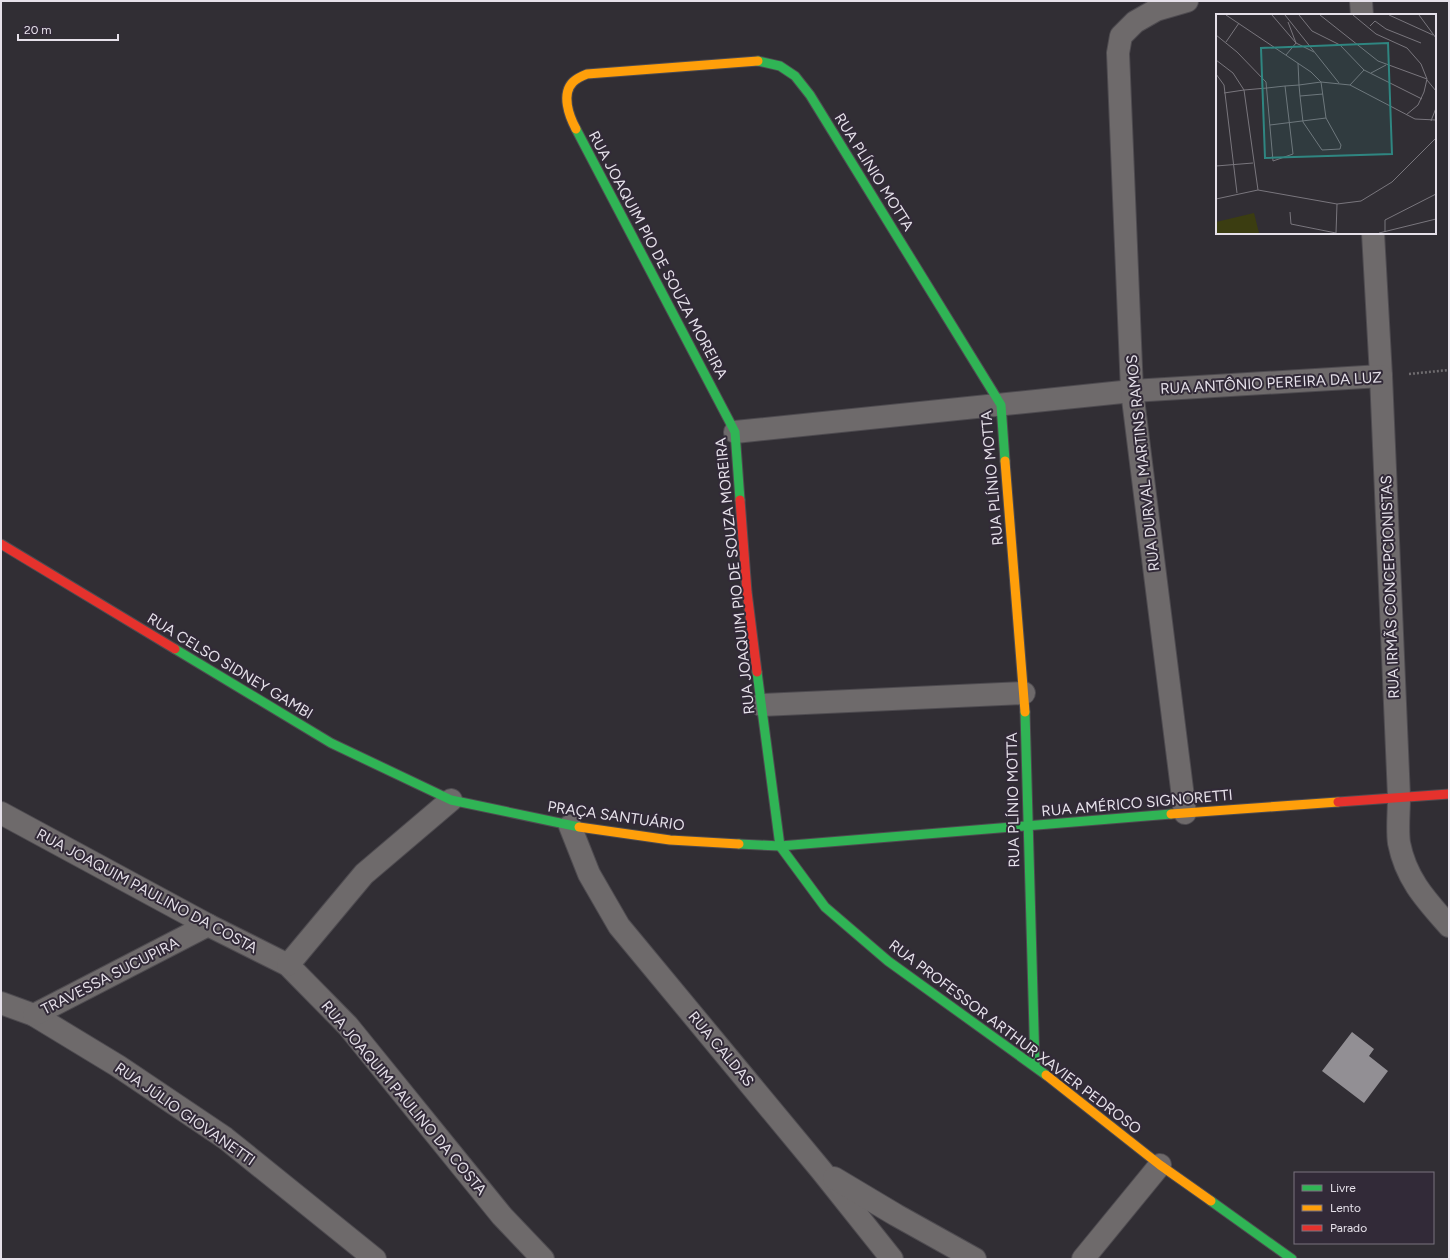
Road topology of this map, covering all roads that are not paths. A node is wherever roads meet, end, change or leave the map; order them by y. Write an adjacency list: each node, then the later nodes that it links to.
1 (1187, 1): 7 (street, RUA DURVAL MARTINS RAMOS)
2 (1361, 1): 3 (street)
3 (1362, 14)
4 (574, 81): 8 (street, RUA PLÍNIO MOTTA); 9 (street, RUA JOAQUIM PIO DE SOUZA MOREIRA)
5 (1373, 234): 6 (street, RUA IRMÃS CONCEPCIONISTAS)
6 (1381, 376): 7 (street, RUA ANTÔNIO PEREIRA DA LUZ); 14 (street, RUA IRMÃS CONCEPCIONISTAS)
7 (1132, 391): 8 (street, RUA ANTÔNIO PEREIRA DA LUZ); 17 (street, RUA DURVAL MARTINS RAMOS)
8 (1001, 405): 9 (street, RUA ANTÔNIO PEREIRA DA LUZ); 11 (street, RUA PLÍNIO MOTTA)
9 (735, 432): 12 (street, RUA JOAQUIM PIO DE SOUZA MOREIRA)
10 (1, 544): 15 (street, RUA CELSO SIDNEY GAMBI)
11 (1024, 693): 12 (street); 19 (street, RUA PLÍNIO MOTTA)
12 (761, 705): 20 (street, RUA JOAQUIM PIO DE SOUZA MOREIRA)
13 (1449, 794): 14 (street, RUA AMÉRICO SIGNORETTI)
14 (1399, 797): 17 (street, RUA AMÉRICO SIGNORETTI); 22 (street, RUA IRMÃS CONCEPCIONISTAS)
15 (451, 800): 18 (street, PRAÇA SANTUÁRIO); 23 (street)
16 (1, 813): 21 (street, RUA JOAQUIM PAULINO DA COSTA)
17 (1185, 813): 19 (street, RUA AMÉRICO SIGNORETTI)
18 (570, 826): 20 (street, PRAÇA SANTUÁRIO); 28 (street, RUA CALDAS)
19 (1028, 826): 20 (street, RUA AMÉRICO SIGNORETTI); 26 (street, RUA PLÍNIO MOTTA)
20 (780, 846): 26 (street, RUA PROFESSOR ARTHUR XAVIER PEDROSO)
21 (208, 925): 23 (street, RUA JOAQUIM PAULINO DA COSTA); 25 (street, TRAVESSA SUCUPIRA)
22 (1449, 926)
23 (288, 965): 30 (street, RUA JOAQUIM PAULINO DA COSTA)
24 (1, 1003): 25 (street, RUA JÚLIO GIOVANETTI)
25 (34, 1015): 29 (street, RUA JÚLIO GIOVANETTI)
26 (1035, 1066): 27 (street, RUA PROFESSOR ARTHUR XAVIER PEDROSO)
27 (1160, 1165): 33 (street); 34 (street, RUA PROFESSOR ARTHUR XAVIER PEDROSO)
28 (821, 1170): 31 (street, RUA CALDAS); 32 (street)
29 (375, 1259)
30 (543, 1259)
31 (892, 1259)
32 (975, 1259)
33 (1082, 1259)
34 (1292, 1259)

